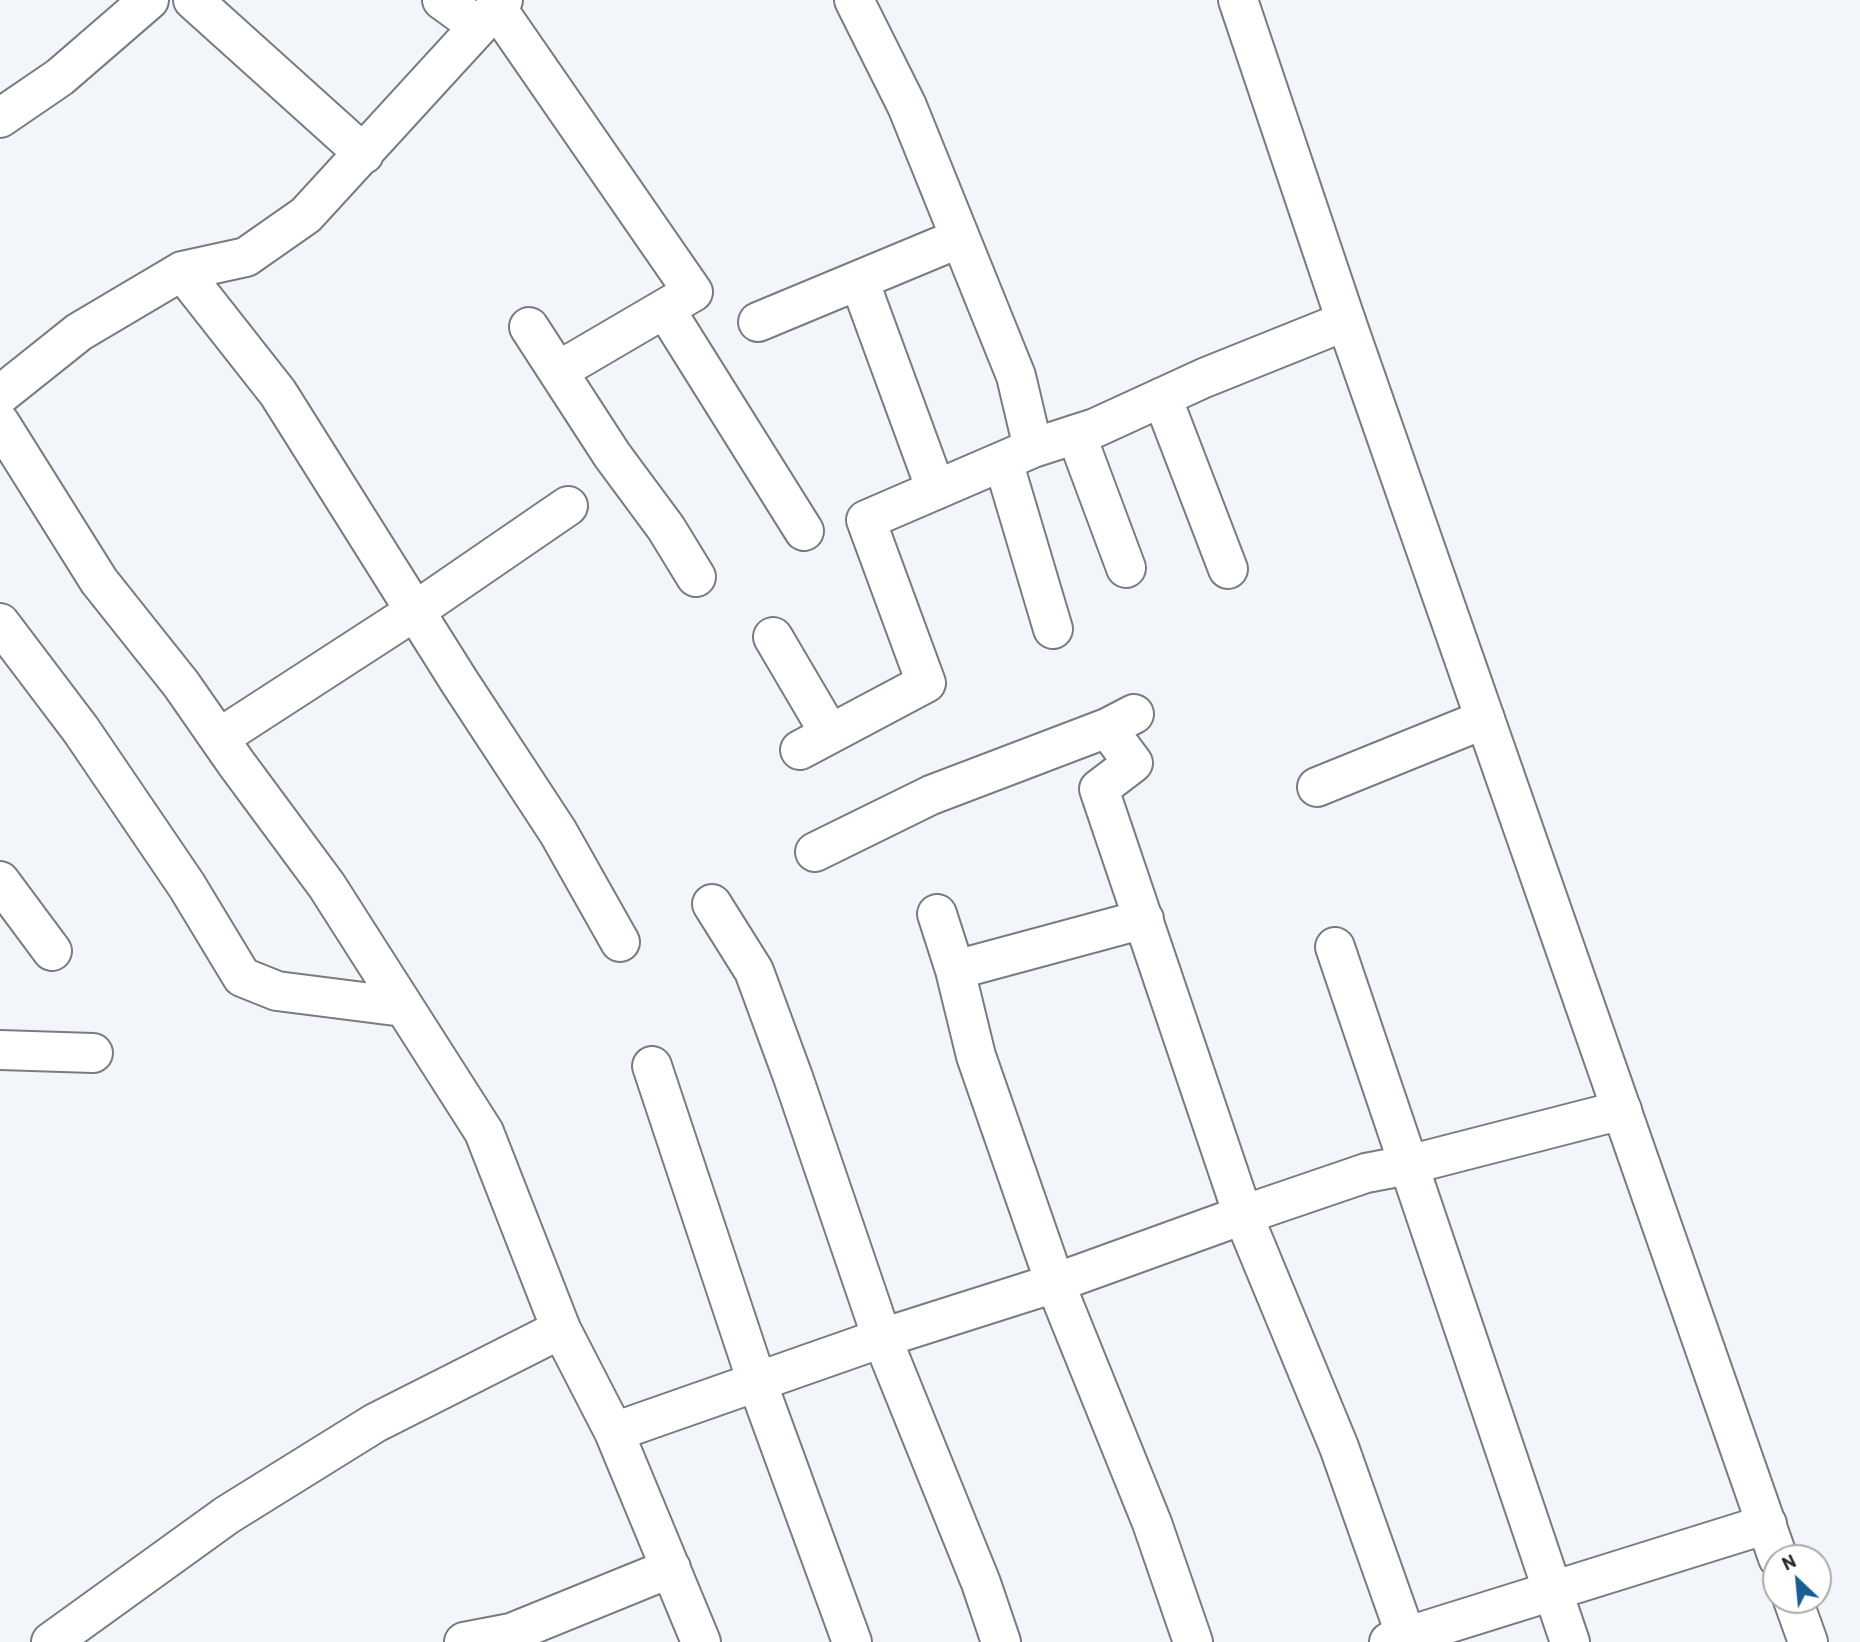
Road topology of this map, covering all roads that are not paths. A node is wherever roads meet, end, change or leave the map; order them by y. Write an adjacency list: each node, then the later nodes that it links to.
1 (149, 0): 7 (street)
2 (193, 0): 8 (street)
3 (442, 0): 6 (street)
4 (854, 0): 9 (street)
5 (1238, 0): 13 (street)
6 (492, 11): 8 (street); 12 (street)
7 (0, 118)
8 (364, 154): 10 (street)
9 (960, 238): 11 (street); 21 (street)
10 (182, 271): 17 (street); 28 (street)
11 (859, 280): 14 (street); 22 (street)
12 (665, 309): 16 (street); 24 (street)
13 (1346, 321): 18 (street); 32 (street)
14 (758, 322)
15 (529, 327): 16 (street)
16 (558, 371): 27 (street)
17 (0, 395)
18 (1162, 397): 20 (street); 26 (street)
19 (0, 423): 33 (street)
20 (1076, 435): 21 (street); 25 (street)
21 (1018, 455): 22 (street); 30 (street)
22 (936, 490): 31 (street)
23 (568, 506): 28 (street)
24 (804, 531)
25 (1126, 568)
26 (1228, 569)
27 (696, 578)
28 (415, 611): 33 (street); 40 (street)
29 (0, 623): 44 (street)
30 (1054, 629)
31 (773, 637)
32 (1485, 719): 34 (street); 48 (street)
33 (219, 738): 44 (street)
34 (1317, 786)
35 (816, 852): 39 (street)
36 (0, 881): 42 (street)
37 (712, 904): 53 (street)
38 (937, 914): 43 (street)
39 (1144, 919): 43 (street); 50 (street)
40 (620, 942)
41 (1335, 947): 49 (street)
42 (52, 951)
43 (955, 970): 51 (street)
44 (403, 1007): 52 (street)
45 (0, 1050): 46 (street)
46 (93, 1053)
47 (652, 1066): 54 (street)
48 (1622, 1110): 49 (street); 56 (street)
49 (1408, 1165): 50 (street); 58 (street)
50 (1243, 1215): 51 (street); 60 (street)
51 (1055, 1283): 53 (street); 66 (street)
52 (561, 1329): 55 (street); 61 (street)
53 (882, 1338): 54 (street); 65 (street)
54 (757, 1382): 55 (street); 64 (street)
55 (614, 1432): 57 (street)
56 (1772, 1541): 58 (street)
57 (671, 1568): 62 (street); 63 (street)
58 (1551, 1590): 60 (street); 67 (street)
59 (1798, 1614): 68 (street)
60 (1401, 1640)
61 (51, 1642)
62 (464, 1642)
63 (701, 1642)
64 (852, 1642)
65 (1000, 1642)
66 (1193, 1642)
67 (1570, 1642)
68 (1808, 1642)

